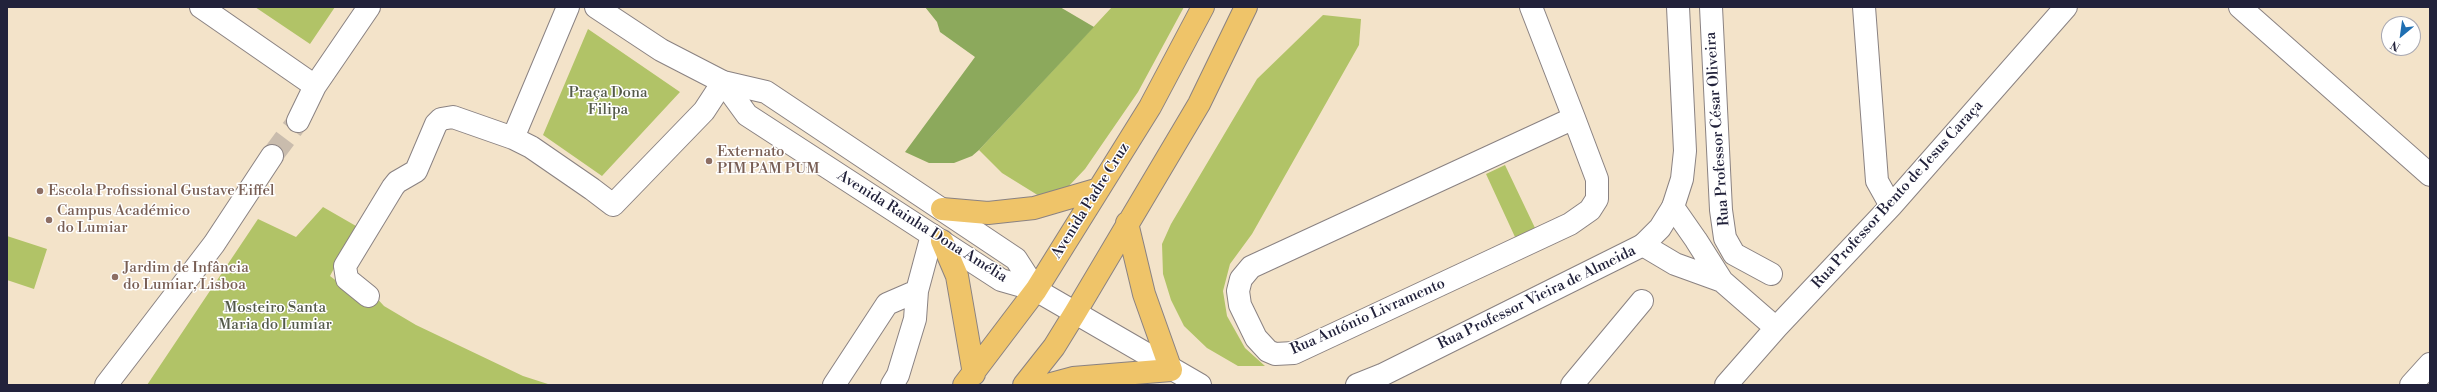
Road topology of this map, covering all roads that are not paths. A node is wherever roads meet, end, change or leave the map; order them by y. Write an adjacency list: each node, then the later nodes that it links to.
1 (200, 7): 14 (street)
2 (368, 7): 14 (street)
3 (568, 7): 17 (street)
4 (596, 7): 13 (street, Avenida Rainha Dona Amélia)
5 (1203, 7): 20 (highway, Avenida Padre Cruz)
6 (1246, 7): 24 (highway)
7 (1531, 7): 15 (street, Rua António Livramento)
8 (1678, 7): 22 (street, Rua Professor Vieira de Almeida)
9 (1711, 7): 27 (street, Rua Professor César Oliveira)
10 (1864, 7): 21 (street)
11 (2066, 7): 21 (street, Rua Professor Bento de Jesus Caraça)
12 (2240, 7): 19 (street)
13 (723, 82): 17 (street); 23 (street, Avenida Rainha Dona Amélia); 25 (street, Avenida Rainha Dona Amélia)
14 (315, 86): 16 (street)
15 (1574, 118): 15 (street, Rua António Livramento)
16 (298, 121)
17 (513, 138): 31 (street)
18 (272, 156): 38 (street)
19 (2430, 174)
20 (1099, 189): 23 (highway); 29 (highway, Avenida Padre Cruz)
21 (1891, 206): 34 (street, Rua Professor Bento de Jesus Caraça)
22 (1673, 207): 26 (street, Rua Professor Vieira de Almeida); 28 (street)
23 (942, 209): 29 (street, Avenida Rainha Dona Amélia)
24 (1127, 223): 33 (highway); 36 (highway)
25 (937, 238): 29 (street, Avenida Rainha Dona Amélia); 30 (street); 37 (highway)
26 (1643, 245): 28 (street); 44 (street, Rua Professor Vieira de Almeida)
27 (1771, 274)
28 (1722, 282): 34 (street)
29 (1036, 290): 33 (street); 37 (highway, Avenida Padre Cruz)
30 (917, 291): 39 (street); 40 (street)
31 (368, 296)
32 (1642, 301): 45 (street)
33 (1075, 313): 36 (street); 41 (highway)
34 (1776, 328): 46 (street, Rua Professor Bento de Jesus Caraça)
35 (2430, 364): 47 (street)
36 (1170, 370): 42 (highway); 43 (street)
37 (969, 379)
38 (106, 385)
39 (834, 385)
40 (892, 385)
41 (1024, 385)
42 (1047, 385)
43 (1200, 385)
44 (1357, 385)
45 (1572, 385)
46 (1726, 385)
47 (2411, 385)

